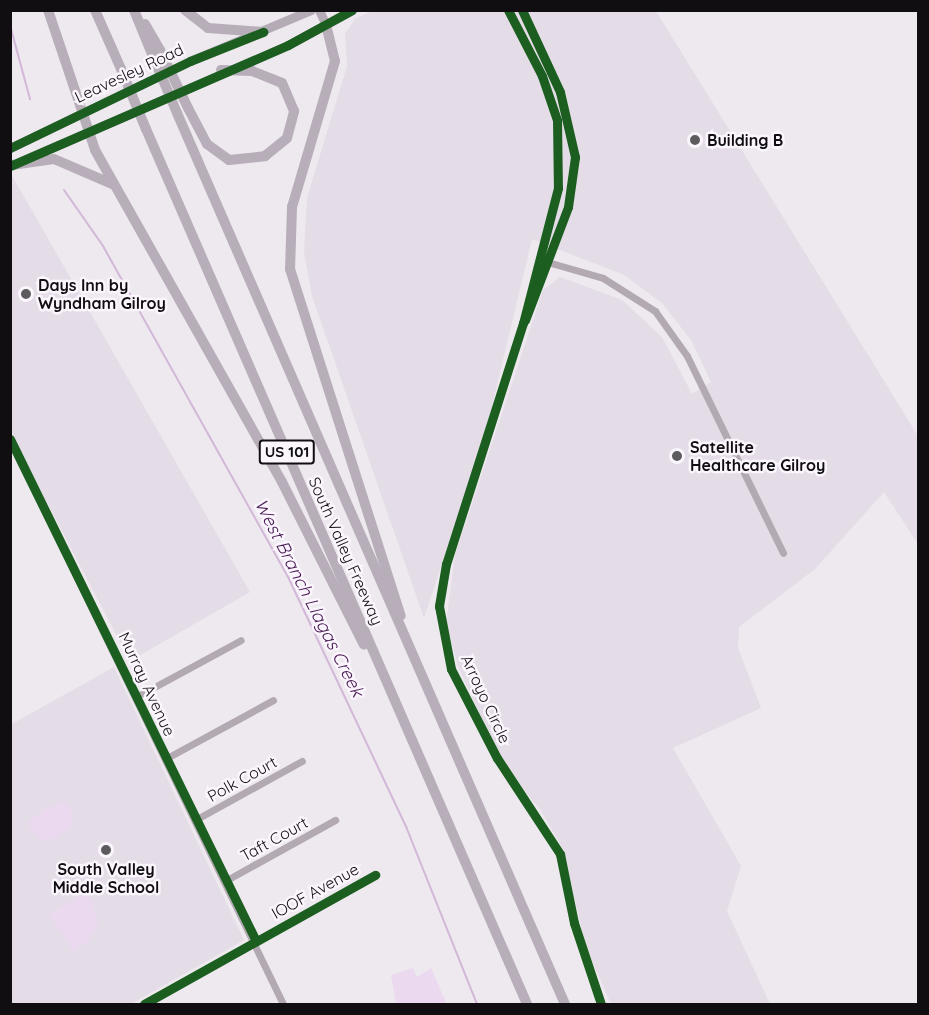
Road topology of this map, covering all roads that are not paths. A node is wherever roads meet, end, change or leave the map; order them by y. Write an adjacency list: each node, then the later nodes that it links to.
1 (48, 10): 14 (highway)
2 (95, 10): 29 (highway, South Valley Freeway / US 101, bridge)
3 (136, 10): 13 (highway, South Valley Freeway / US 101, bridge)
4 (185, 10): 11 (highway)
5 (311, 10): 11 (main road, Leavesley Road)
6 (319, 10): 10 (main road)
7 (352, 10): 10 (main road)
8 (508, 10): 20 (street, Arroyo Circle)
9 (522, 10): 19 (street, Arroyo Circle)
10 (326, 25): 12 (main road); 23 (highway)
11 (263, 32): 14 (main road, Leavesley Road)
12 (221, 70): 13 (highway); 15 (main road)
13 (183, 111): 23 (highway, South Valley Freeway / US 101)
14 (80, 113): 15 (highway); 16 (main road, Leavesley Road)
15 (87, 132): 17 (main road); 18 (highway)
16 (10, 148)
17 (11, 166): 18 (highway)
18 (115, 186): 29 (highway)
19 (551, 263): 20 (street, Arroyo Circle); 22 (street)
20 (523, 322): 39 (street, Arroyo Circle)
21 (10, 439): 25 (street, Murray Avenue)
22 (783, 553)
23 (403, 631): 38 (highway, South Valley Freeway / US 101)
24 (241, 640): 25 (street)
25 (136, 697): 27 (street, Murray Avenue)
26 (273, 700): 27 (street)
27 (165, 759): 30 (street, Murray Avenue)
28 (302, 761): 30 (street, Polk Court)
29 (428, 776): 37 (highway, South Valley Freeway / US 101)
30 (195, 820): 33 (street, Murray Avenue)
31 (335, 820): 33 (street, Taft Court)
32 (375, 875): 34 (street, IOOF Avenue)
33 (225, 881): 34 (street, Murray Avenue)
34 (256, 941): 35 (street, IOOF Avenue); 36 (street, Murray Avenue)
35 (144, 1005)
36 (283, 1005)
37 (527, 1005)
38 (565, 1005)
39 (601, 1005)

